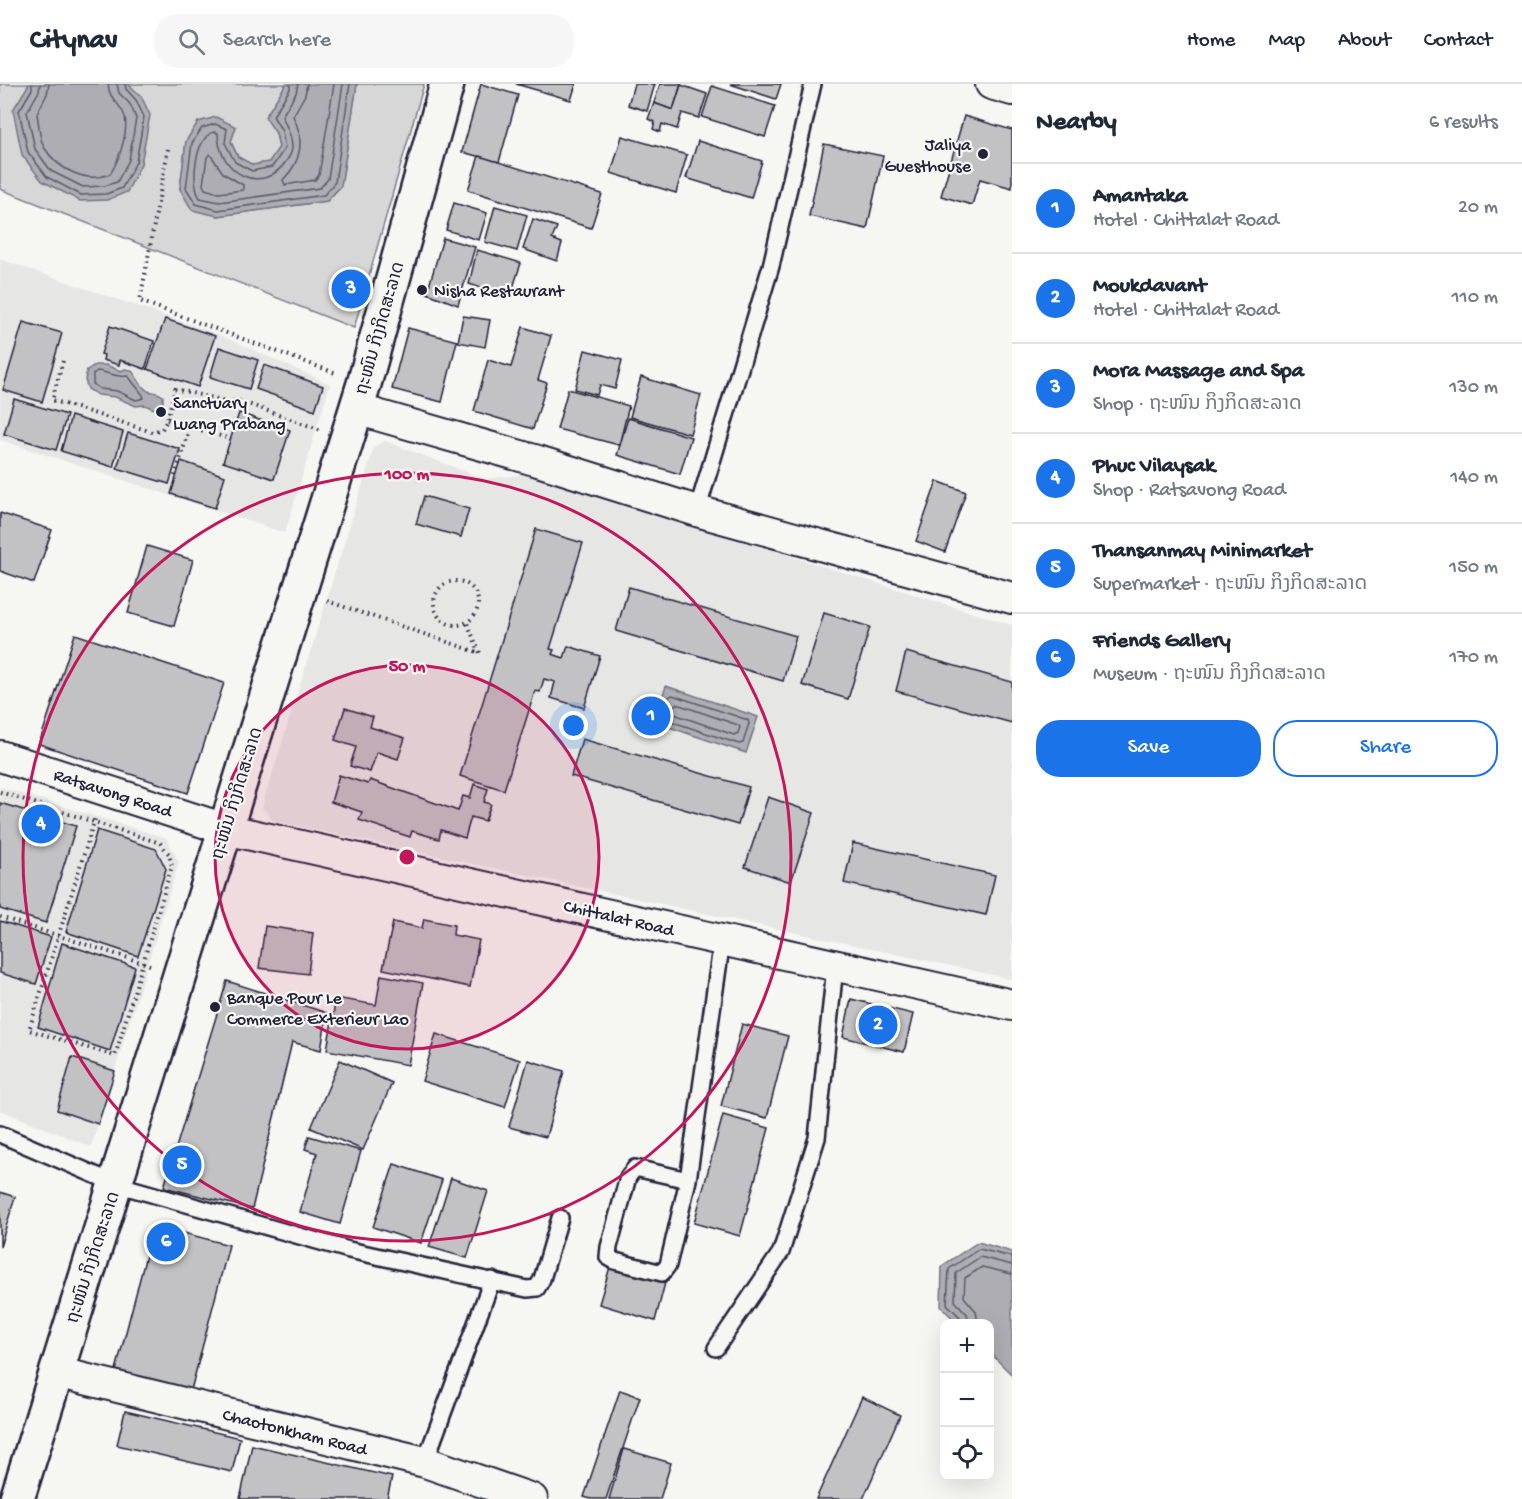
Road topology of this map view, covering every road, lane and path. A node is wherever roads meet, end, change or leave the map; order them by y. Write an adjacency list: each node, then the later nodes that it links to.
1 (447, 84): 7 (street, ຖະໜົນ ກິງກິດສະລາດ)
2 (813, 84): 12 (lane)
3 (991, 84): 4 (street)
4 (1012, 90)
5 (168, 149): 7 (path)
6 (63, 361): 8 (path)
7 (356, 411): 8 (path); 12 (street); 13 (street, ຖະໜົນ ກິງກິດສະລາດ)
8 (167, 420): 9 (path)
9 (190, 427): 10 (path); 11 (path)
10 (227, 438)
11 (175, 476)
12 (697, 511): 14 (street)
13 (298, 591): 15 (path); 19 (street, ຖະໜົນ ກິງກິດສະລາດ)
14 (1012, 598)
15 (467, 622): 15 (path)
16 (0, 756): 19 (street, Ratsavong Road)
17 (0, 792): 18 (path)
18 (94, 822): 21 (path); 23 (path)
19 (225, 829): 22 (street, Chittalat Road); 28 (street, ຖະໜົນ ກິງກິດສະລາດ)
20 (0, 918): 21 (path)
21 (58, 936): 23 (path); 23 (path)
22 (722, 939): 24 (street, Chittalat Road); 27 (lane)
23 (143, 963)
24 (835, 967): 25 (street, Chittalat Road); 31 (lane)
25 (1012, 1005)
26 (0, 1135): 28 (lane)
27 (688, 1180): 27 (lane)
28 (116, 1184): 30 (lane); 32 (street, ຖະໜົນ ກິງກິດສະລາດ)
29 (560, 1218): 30 (lane)
30 (492, 1280): 33 (lane)
31 (716, 1348)
32 (56, 1372): 33 (street, Chaotonkham Road); 34 (street, ຖະໜົນ ກິງກິດສະລາດ)
33 (425, 1462): 35 (street, Chaotonkham Road)
34 (17, 1499)
35 (532, 1499)

